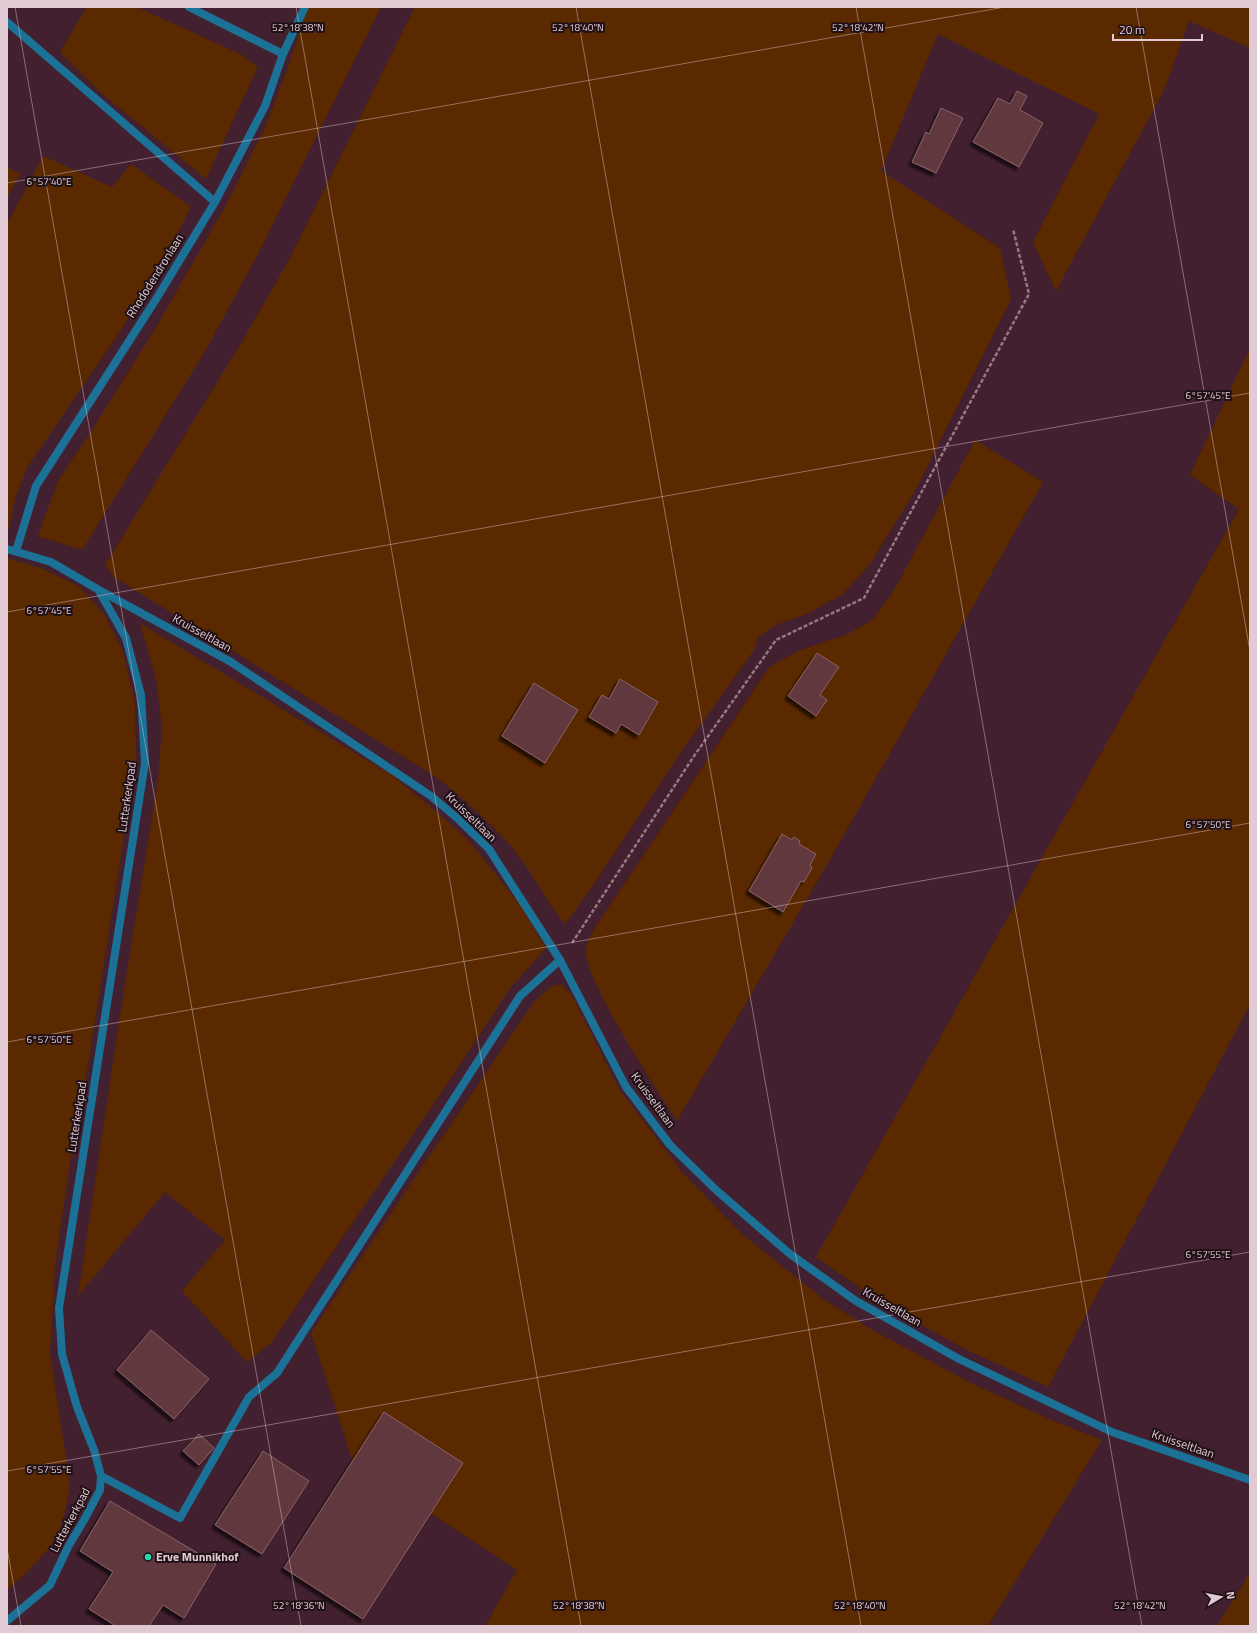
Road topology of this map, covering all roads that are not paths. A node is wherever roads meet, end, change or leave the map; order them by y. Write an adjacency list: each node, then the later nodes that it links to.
1 (189, 7): 4 (street)
2 (305, 7): 4 (street, Rhododendronlaan)
3 (7, 22): 5 (street)
4 (284, 54): 5 (street, Rhododendronlaan)
5 (215, 202): 7 (street, Rhododendronlaan)
6 (7, 549): 7 (street)
7 (16, 552): 8 (street)
8 (99, 590): 9 (street, Kruisseltlaan); 10 (street, Lutterkerkpad)
9 (560, 960): 10 (street); 11 (street, Kruisseltlaan)
10 (101, 1476): 12 (street, Lutterkerkpad)
11 (1250, 1480)
12 (7, 1621)

